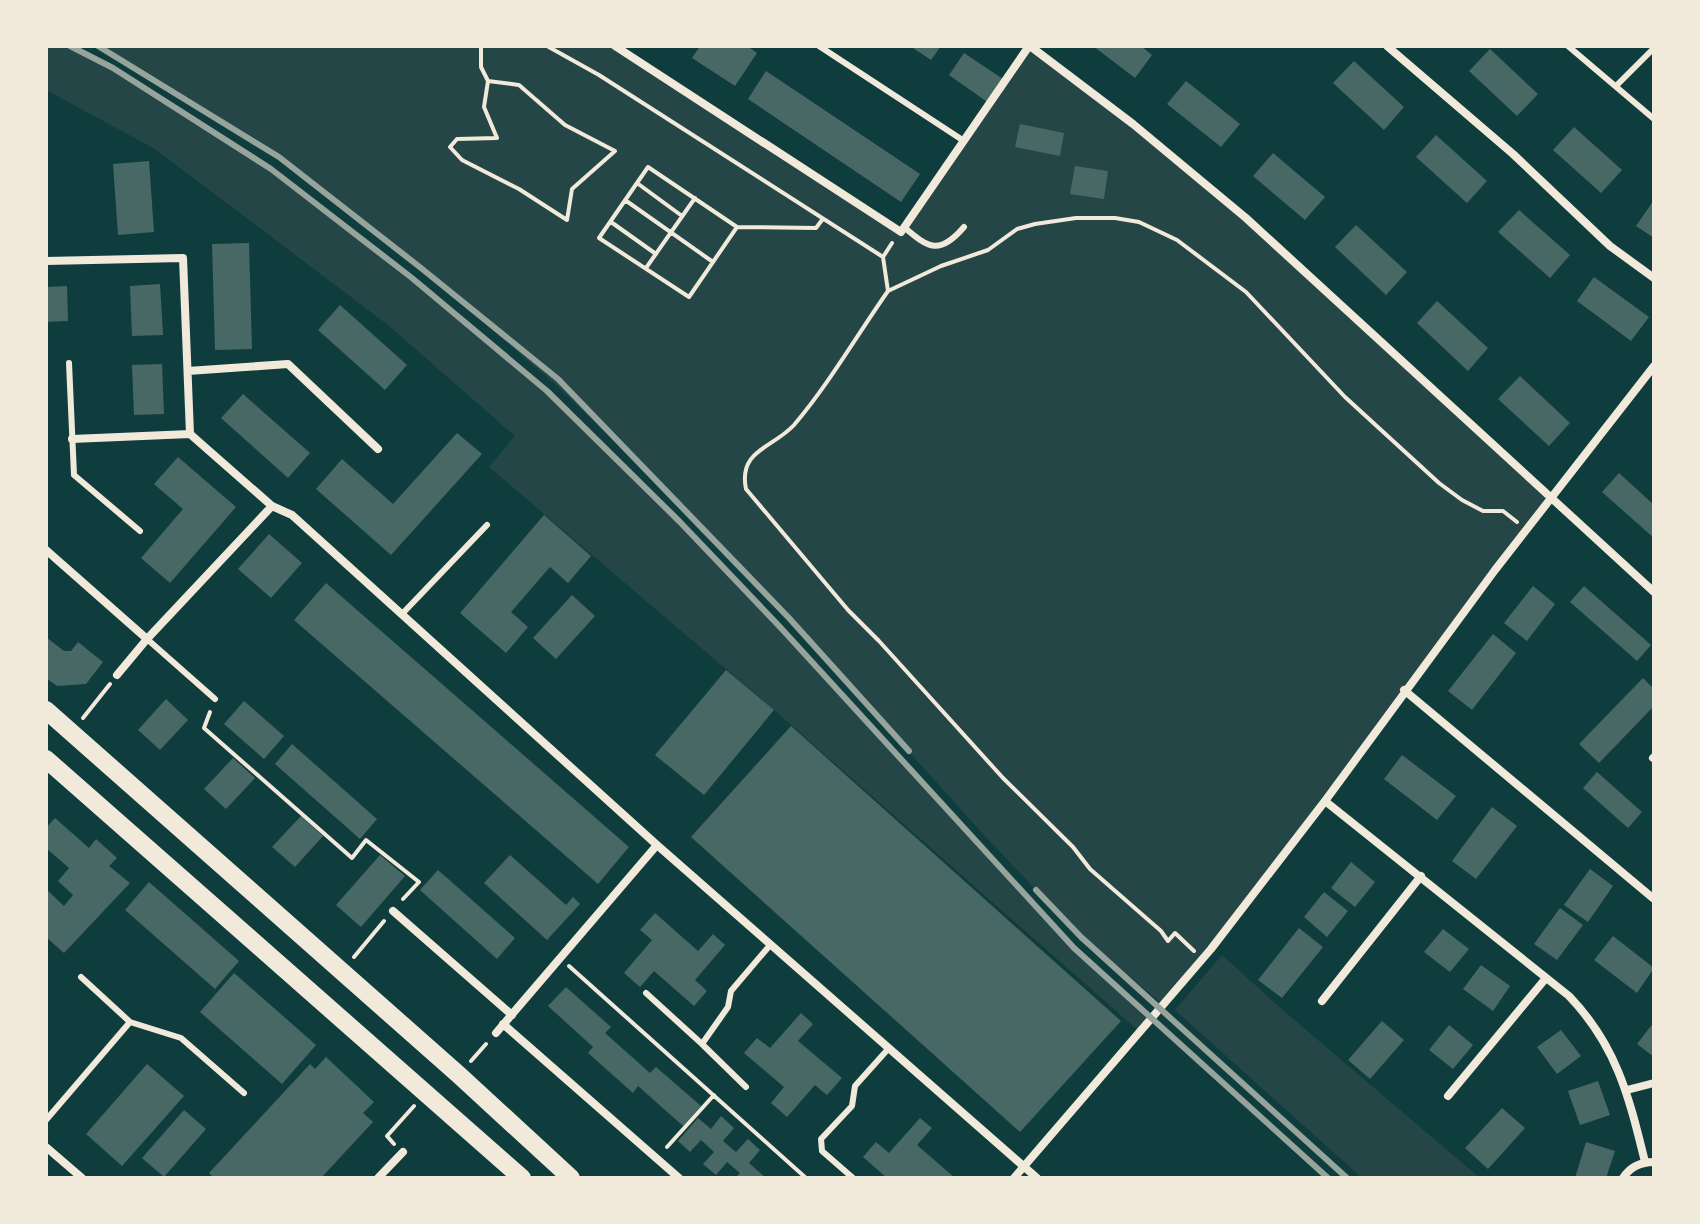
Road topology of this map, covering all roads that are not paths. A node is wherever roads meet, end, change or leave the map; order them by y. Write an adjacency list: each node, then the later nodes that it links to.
1 (615, 46): 11 (street)
2 (819, 46): 9 (lane)
3 (1030, 46): 9 (street); 20 (street)
4 (1387, 46): 13 (street)
5 (1568, 46): 7 (lane)
6 (1654, 48): 7 (lane)
7 (1616, 86): 8 (lane)
8 (1654, 119)
9 (964, 141): 11 (street)
10 (964, 227): 11 (lane)
11 (902, 229)
12 (46, 261): 16 (street)
13 (1654, 278)
14 (69, 363): 18 (lane)
15 (1654, 366): 20 (street)
16 (188, 371): 17 (street); 19 (street)
17 (190, 434): 18 (street); 21 (street)
18 (72, 439): 23 (lane)
19 (378, 449)
20 (1552, 498): 25 (street); 29 (street)
21 (272, 506): 26 (street); 27 (street)
22 (487, 525): 26 (lane)
23 (140, 531)
24 (46, 550): 27 (street)
25 (1654, 592)
26 (402, 614): 34 (street)
27 (147, 639): 28 (street); 30 (lane)
28 (117, 675)
29 (1404, 690): 33 (street); 36 (street)
30 (215, 699)
31 (46, 710): 62 (main road)
32 (46, 759): 61 (main road)
33 (1325, 801): 35 (street); 58 (street)
34 (657, 845): 38 (street); 43 (street)
35 (1421, 876): 40 (street); 42 (street)
36 (1654, 899)
37 (393, 911): 43 (street)
38 (771, 944): 47 (lane); 48 (street)
39 (81, 977): 44 (lane)
40 (1546, 978): 51 (street); 53 (street)
41 (646, 993): 47 (lane)
42 (1322, 1001)
43 (512, 1015): 45 (street)
44 (130, 1022): 52 (lane); 54 (lane)
45 (503, 1024): 46 (street); 63 (street)
46 (496, 1033)
47 (702, 1044): 50 (lane)
48 (889, 1048): 58 (street); 64 (lane)
49 (1654, 1083): 51 (street)
50 (746, 1087)
51 (1627, 1090): 57 (street)
52 (244, 1093)
53 (1448, 1096)
54 (46, 1120)
55 (46, 1147): 59 (street)
56 (403, 1152): 60 (street)
57 (1650, 1162): 67 (street)
58 (1024, 1166): 65 (street); 66 (street)
59 (82, 1178)
60 (378, 1178)
61 (522, 1178)
62 (571, 1178)
63 (679, 1178)
64 (853, 1178)
65 (1014, 1178)
66 (1037, 1178)
67 (1623, 1178)

